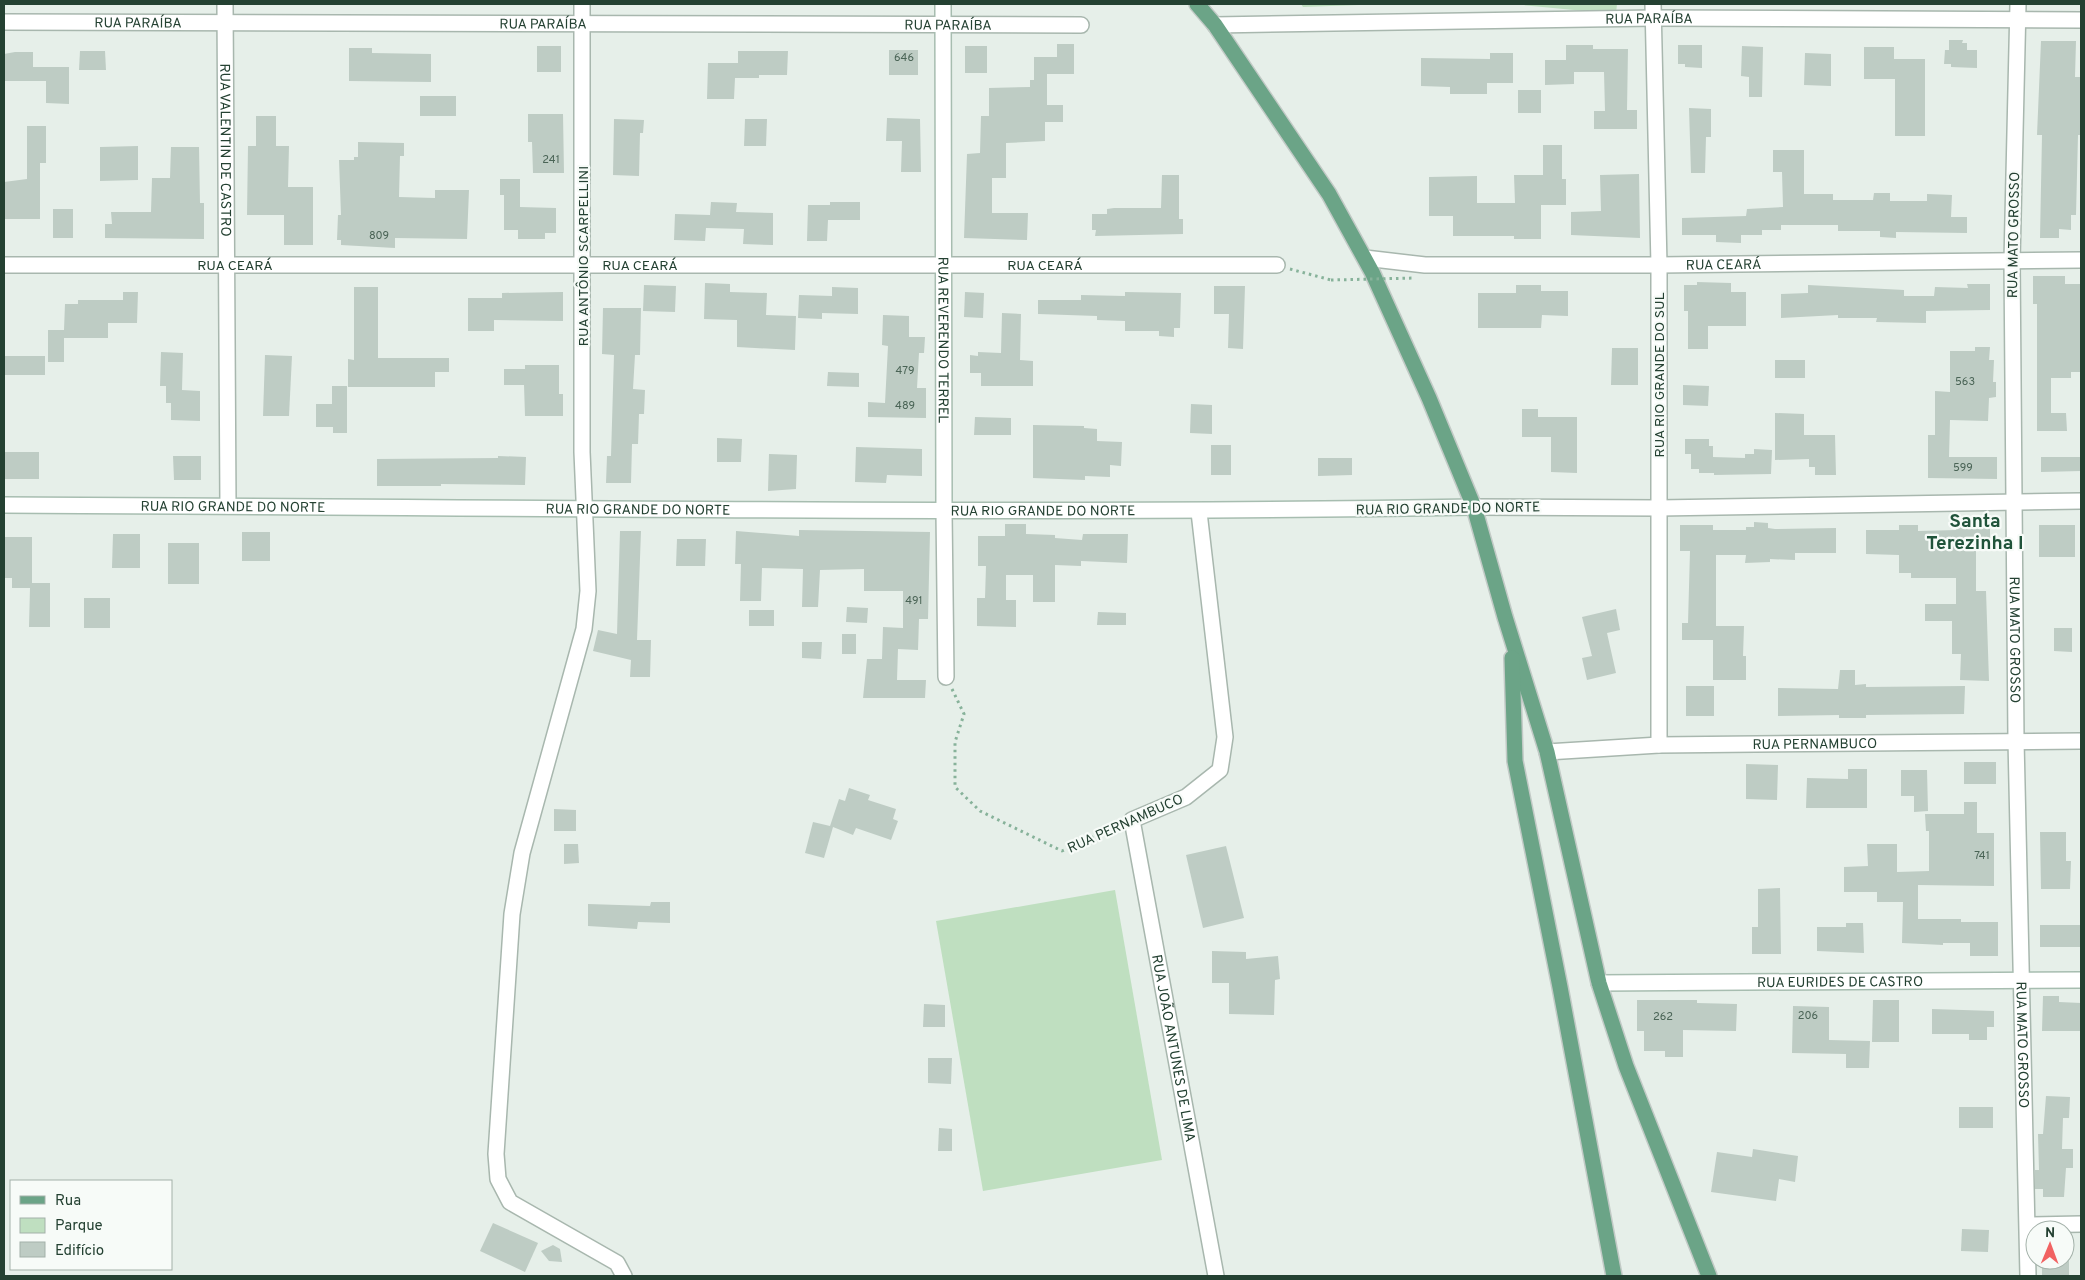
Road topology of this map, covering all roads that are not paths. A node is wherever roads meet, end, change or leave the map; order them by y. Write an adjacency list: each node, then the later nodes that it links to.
1 (225, 4): 10 (street, RUA VALENTIN DE CASTRO)
2 (582, 4): 11 (street, RUA ANTÔNIO SCARPELLINI)
3 (943, 4): 12 (street, RUA REVERENDO TERREL)
4 (1197, 4): 14 (main road)
5 (2018, 4): 7 (street, RUA MATO GROSSO)
6 (1654, 11): 7 (street, RUA PARAÍBA); 14 (street, RUA PARAÍBA); 21 (street, RUA RIO GRANDE DO SUL)
7 (2018, 19): 8 (street, RUA PARAÍBA); 17 (street, RUA MATO GROSSO)
8 (2081, 20)
9 (4, 22): 10 (street, RUA PARAÍBA)
10 (225, 22): 11 (street, RUA PARAÍBA); 19 (street, RUA VALENTIN DE CASTRO)
11 (582, 23): 12 (street, RUA PARAÍBA); 20 (street, RUA ANTÔNIO SCARPELLINI)
12 (943, 24): 13 (street, RUA PARAÍBA); 22 (street, RUA REVERENDO TERREL)
13 (1081, 25)
14 (1216, 26): 15 (main road)
15 (1365, 258): 21 (street, RUA CEARÁ); 28 (main road)
16 (2081, 260): 17 (street, RUA CEARÁ)
17 (2012, 261): 21 (street, RUA CEARÁ); 24 (street, RUA MATO GROSSO)
18 (4, 265): 19 (street, RUA CEARÁ)
19 (226, 265): 20 (street, RUA CEARÁ); 27 (street, RUA VALENTIN DE CASTRO)
20 (583, 265): 22 (street, RUA CEARÁ); 30 (street, RUA ANTÔNIO SCARPELLINI)
21 (1659, 265): 29 (street, RUA RIO GRANDE DO SUL)
22 (943, 266): 23 (street, RUA CEARÁ); 31 (street, RUA REVERENDO TERREL)
23 (1277, 266)
24 (2014, 501): 25 (street, RUA RIO GRANDE DO NORTE); 29 (street, RUA RIO GRANDE DO NORTE); 35 (street, RUA MATO GROSSO)
25 (2081, 501)
26 (4, 505): 27 (street, RUA RIO GRANDE DO NORTE)
27 (228, 506): 30 (street, RUA RIO GRANDE DO NORTE)
28 (1474, 507): 29 (street, RUA RIO GRANDE DO NORTE); 32 (street, RUA RIO GRANDE DO NORTE); 33 (main road)
29 (1660, 508): 37 (street, RUA RIO GRANDE DO SUL)
30 (585, 509): 31 (street, RUA RIO GRANDE DO NORTE); 44 (street, RUA ANTÔNIO SCARPELLINI)
31 (944, 512): 32 (street, RUA RIO GRANDE DO NORTE); 34 (street, RUA REVERENDO TERREL)
32 (1198, 512): 39 (street, RUA PERNAMBUCO)
33 (1511, 639): 38 (main road); 46 (main road)
34 (946, 677)
35 (2016, 740): 36 (street, RUA PERNAMBUCO); 37 (street, RUA PERNAMBUCO); 41 (street, RUA MATO GROSSO)
36 (2081, 741)
37 (1659, 746): 38 (street, RUA PERNAMBUCO)
38 (1547, 752): 42 (main road)
39 (1132, 820): 45 (street, RUA JOÃO ANTUNES DE LIMA)
40 (2081, 980): 41 (street, RUA EURIDES DE CASTRO)
41 (2023, 981): 42 (street, RUA EURIDES DE CASTRO); 43 (street, RUA MATO GROSSO)
42 (1599, 983): 47 (main road)
43 (2028, 1220)
44 (624, 1276)
45 (1216, 1276)
46 (1614, 1276)
47 (1709, 1276)

